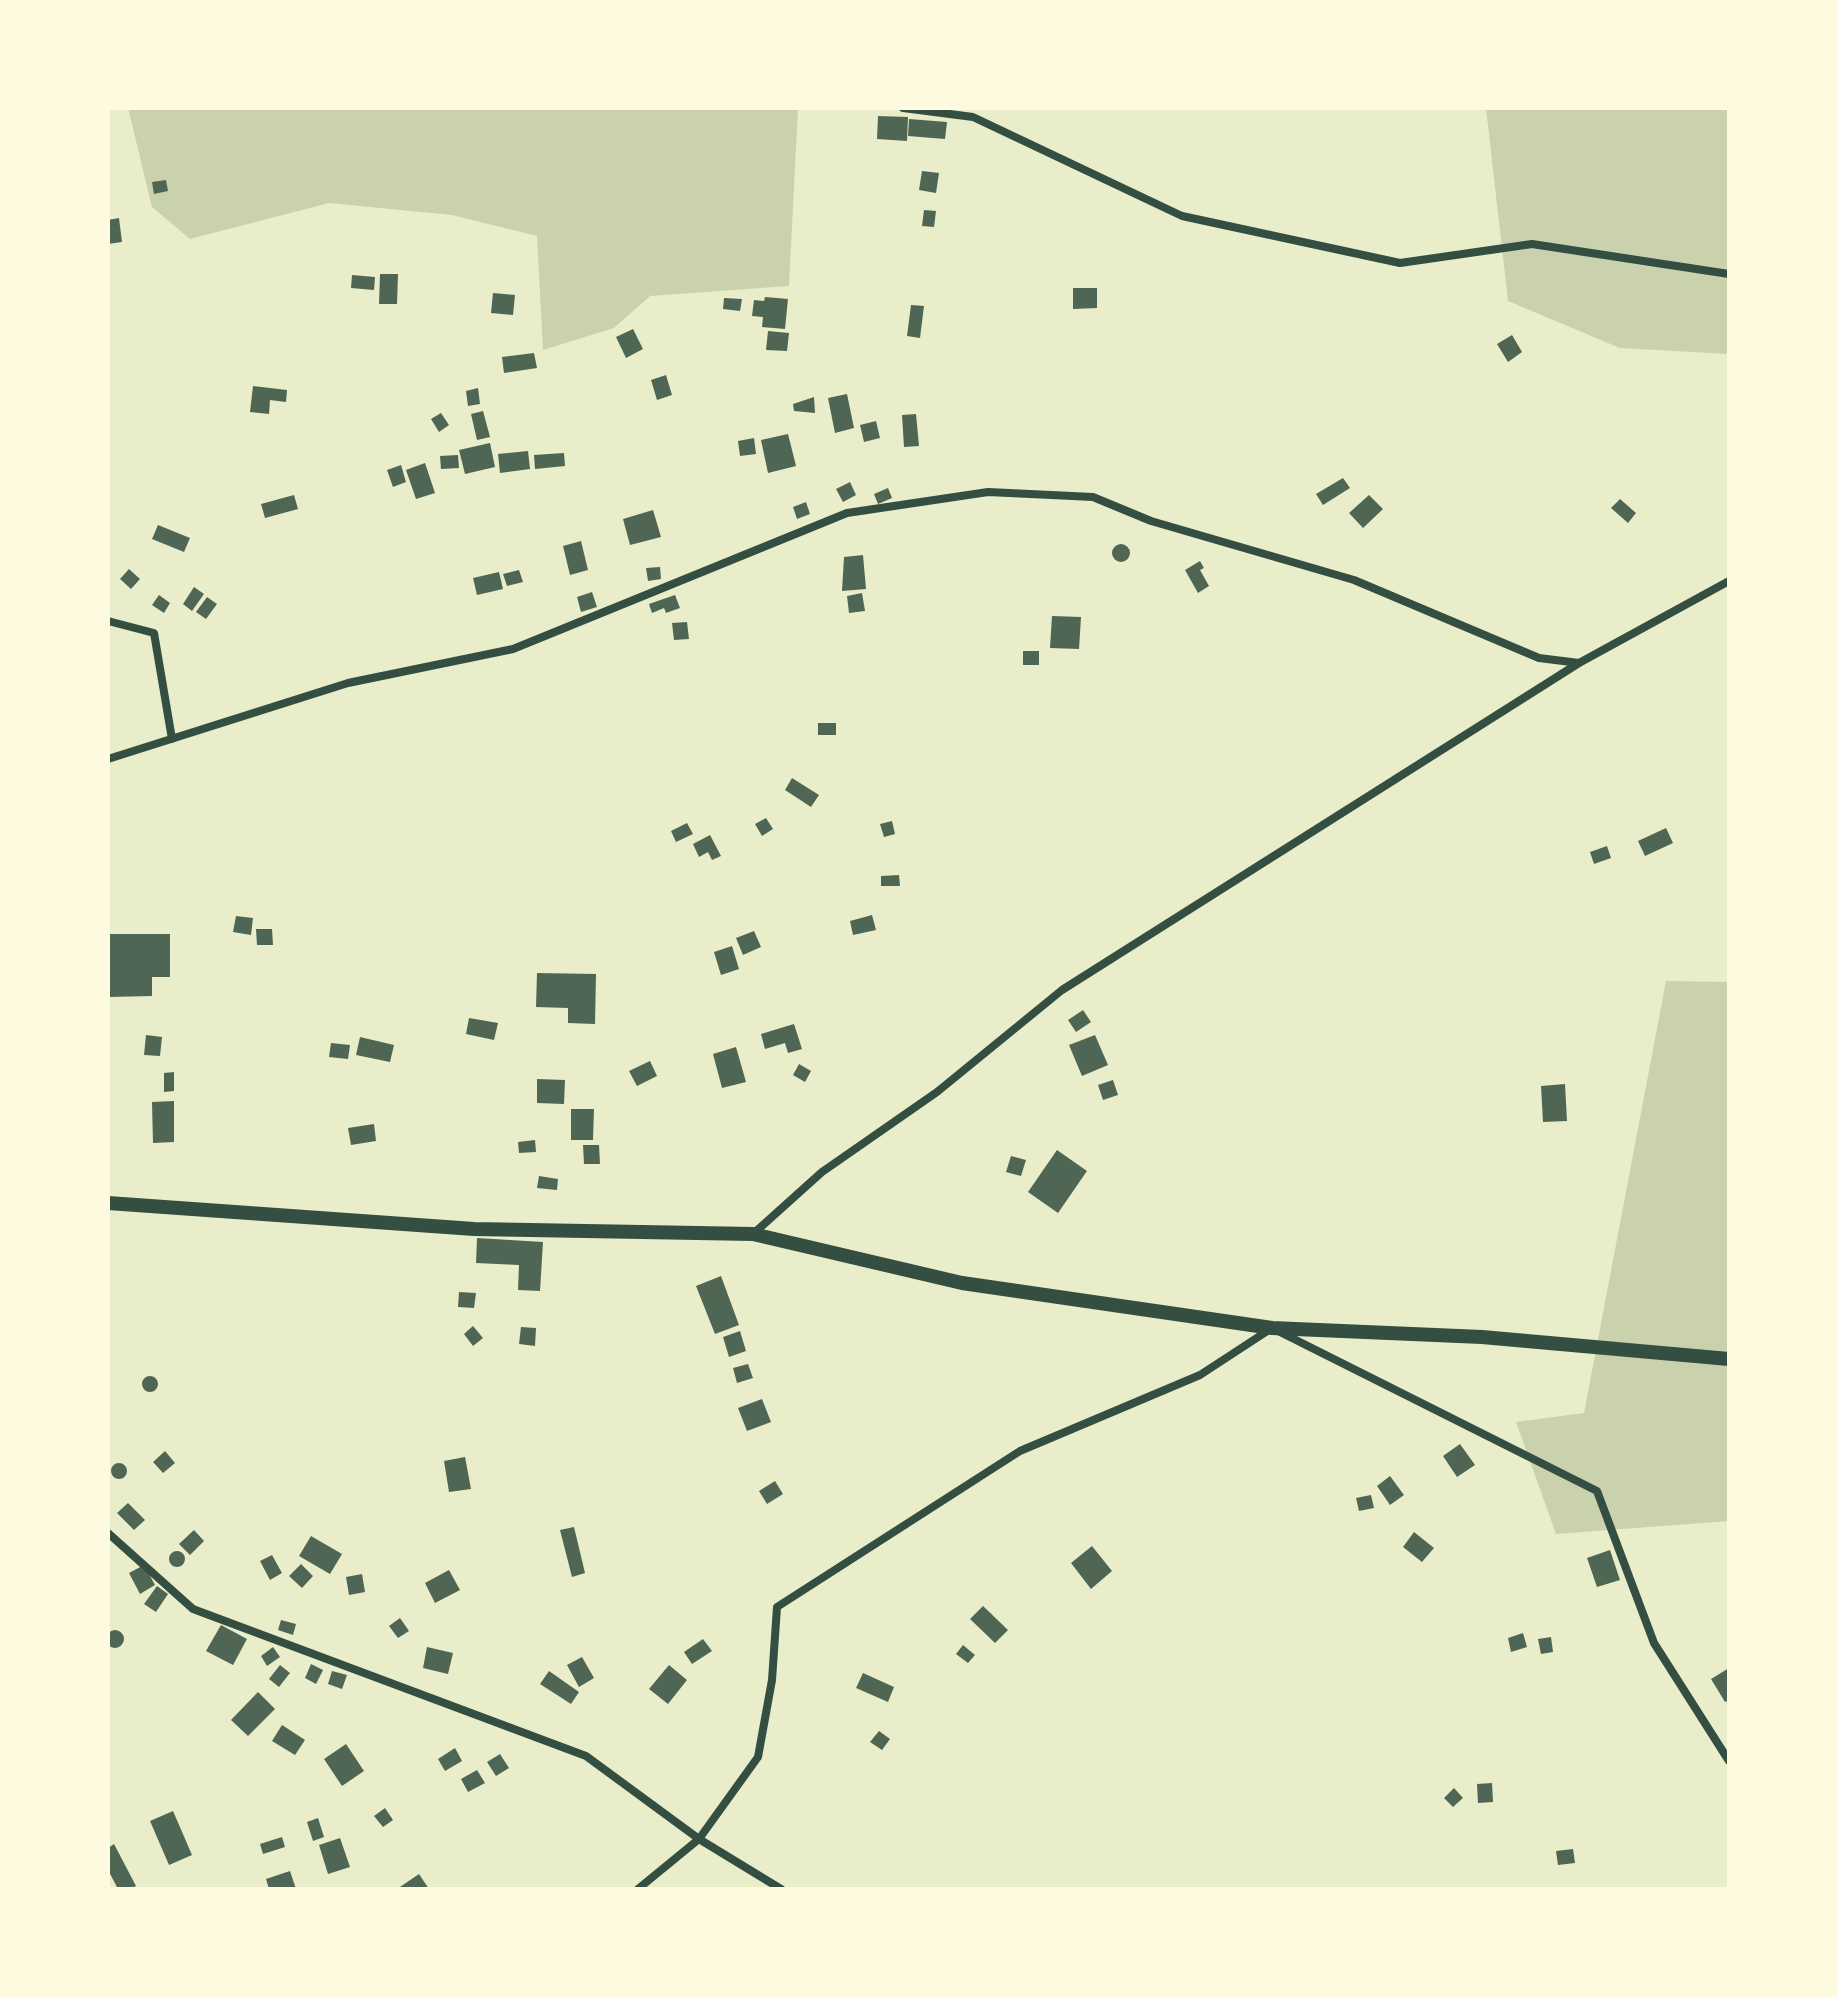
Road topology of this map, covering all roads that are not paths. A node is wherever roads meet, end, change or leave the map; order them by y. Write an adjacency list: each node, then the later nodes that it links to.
1 (903, 108): 2 (street)
2 (1729, 274)
3 (1729, 581): 5 (street)
4 (108, 621): 6 (street)
5 (1579, 663): 6 (street); 9 (street)
6 (172, 739): 7 (street)
7 (108, 759)
8 (108, 1203): 9 (main road)
9 (753, 1234): 10 (main road)
10 (1272, 1328): 11 (main road); 13 (street); 14 (street)
11 (1729, 1359)
12 (108, 1533): 14 (street)
13 (1729, 1761)
14 (699, 1839): 15 (street); 16 (street)
15 (638, 1889)
16 (781, 1889)

